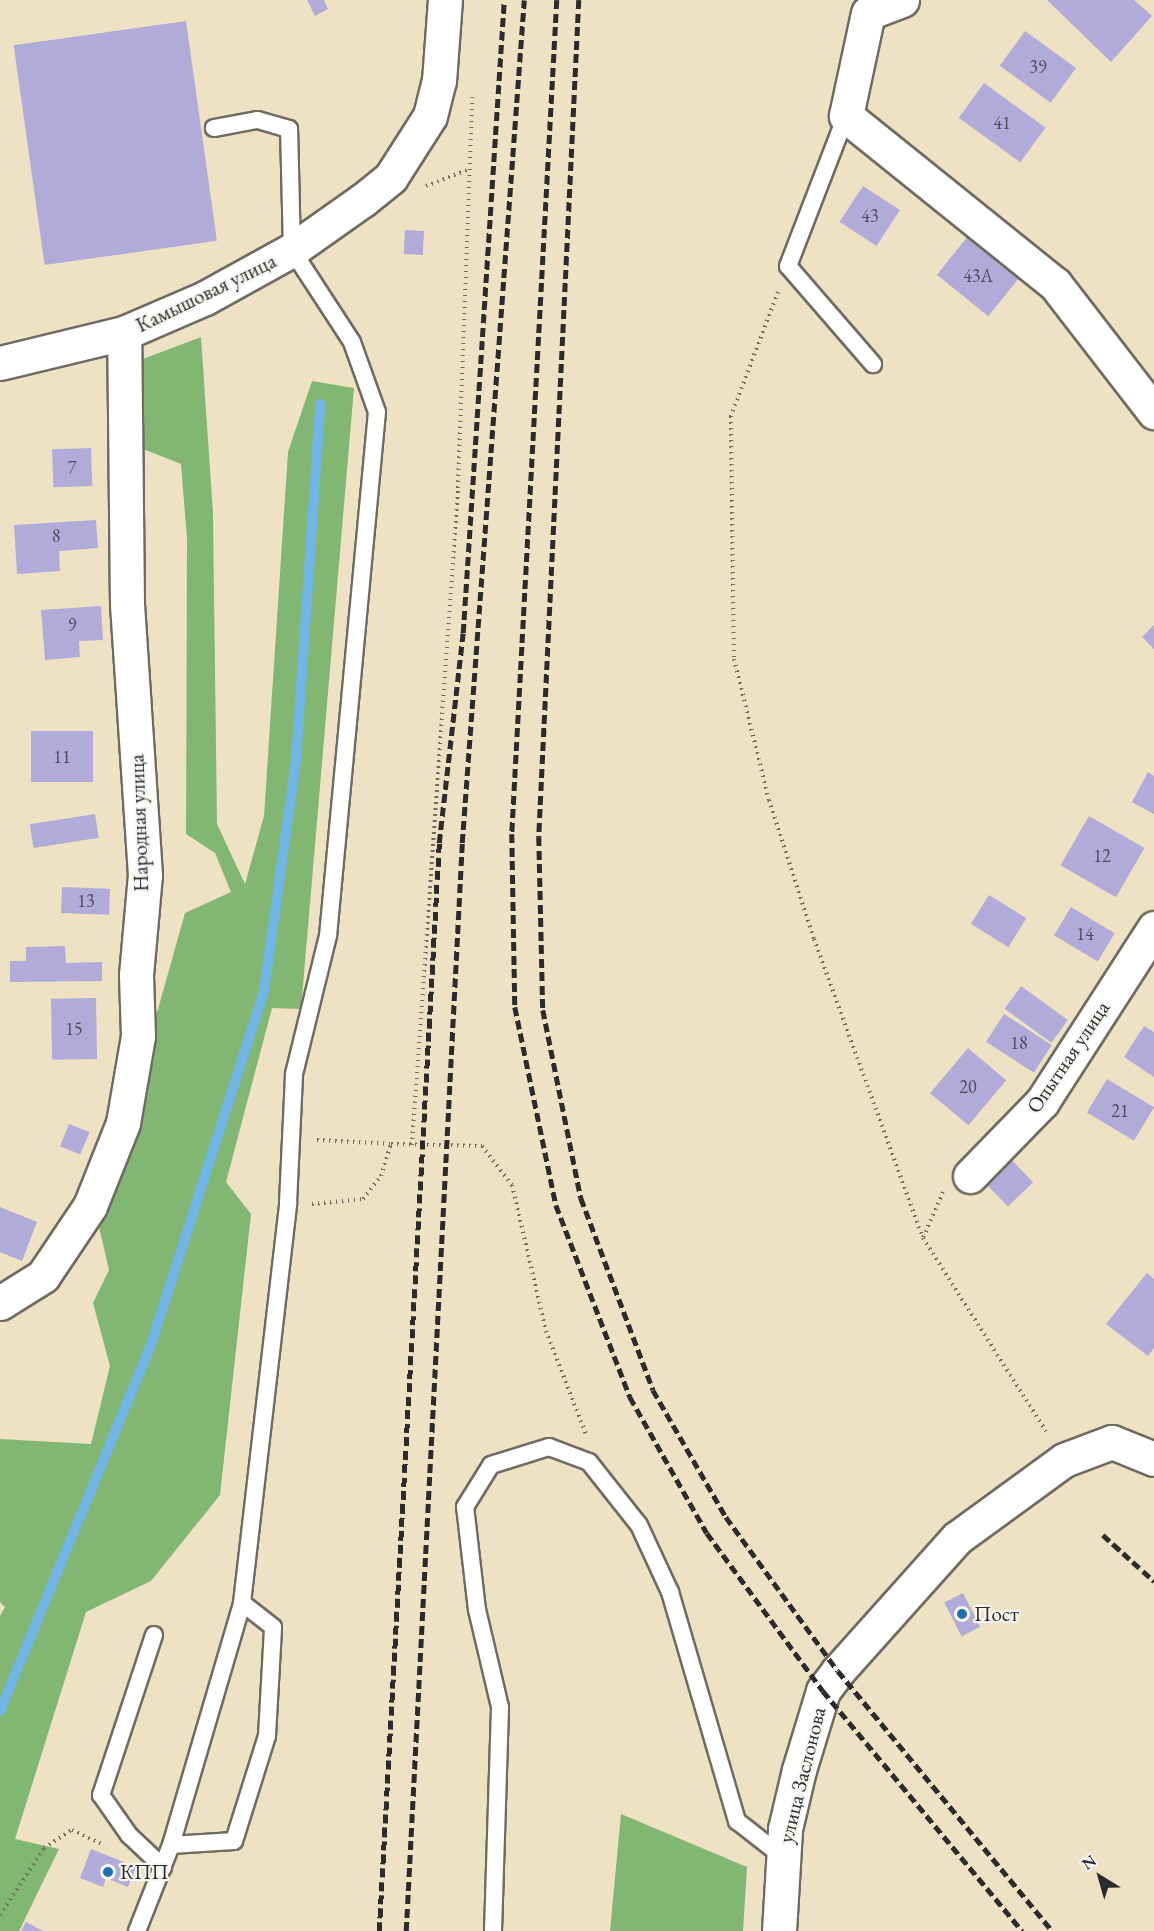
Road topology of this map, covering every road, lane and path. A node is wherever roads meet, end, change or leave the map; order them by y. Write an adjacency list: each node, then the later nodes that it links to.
1 (445, 0): 6 (street, Камышовая улица)
2 (902, 0): 4 (street)
3 (473, 90): 15 (path)
4 (846, 116): 7 (lane); 11 (street)
5 (214, 128): 6 (lane)
6 (292, 250): 8 (street, Камышовая улица); 13 (lane)
7 (788, 266): 10 (lane); 18 (path)
8 (124, 333): 9 (street, Камышовая улица); 19 (street, Народная улица)
9 (0, 363)
10 (873, 364)
11 (1154, 412)
12 (1154, 928): 16 (street, Опытная улица)
13 (291, 1138): 14 (path); 17 (lane)
14 (391, 1144): 15 (path); 17 (path)
15 (412, 1145): 20 (path)
16 (969, 1176): 18 (path)
17 (288, 1203): 23 (lane)
18 (923, 1238): 22 (path)
19 (0, 1303)
20 (592, 1444)
21 (1151, 1450): 22 (street)
22 (1057, 1465): 27 (street, улица Заслонова)
23 (242, 1603): 25 (lane); 25 (lane)
24 (154, 1635): 28 (lane)
25 (171, 1845): 28 (lane)
26 (112, 1849): 29 (path)
27 (783, 1857): 31 (lane); 32 (street, улица Заслонова)
28 (164, 1867): 30 (lane)
29 (0, 1915)
30 (137, 1931)
31 (493, 1931)
32 (779, 1931)

